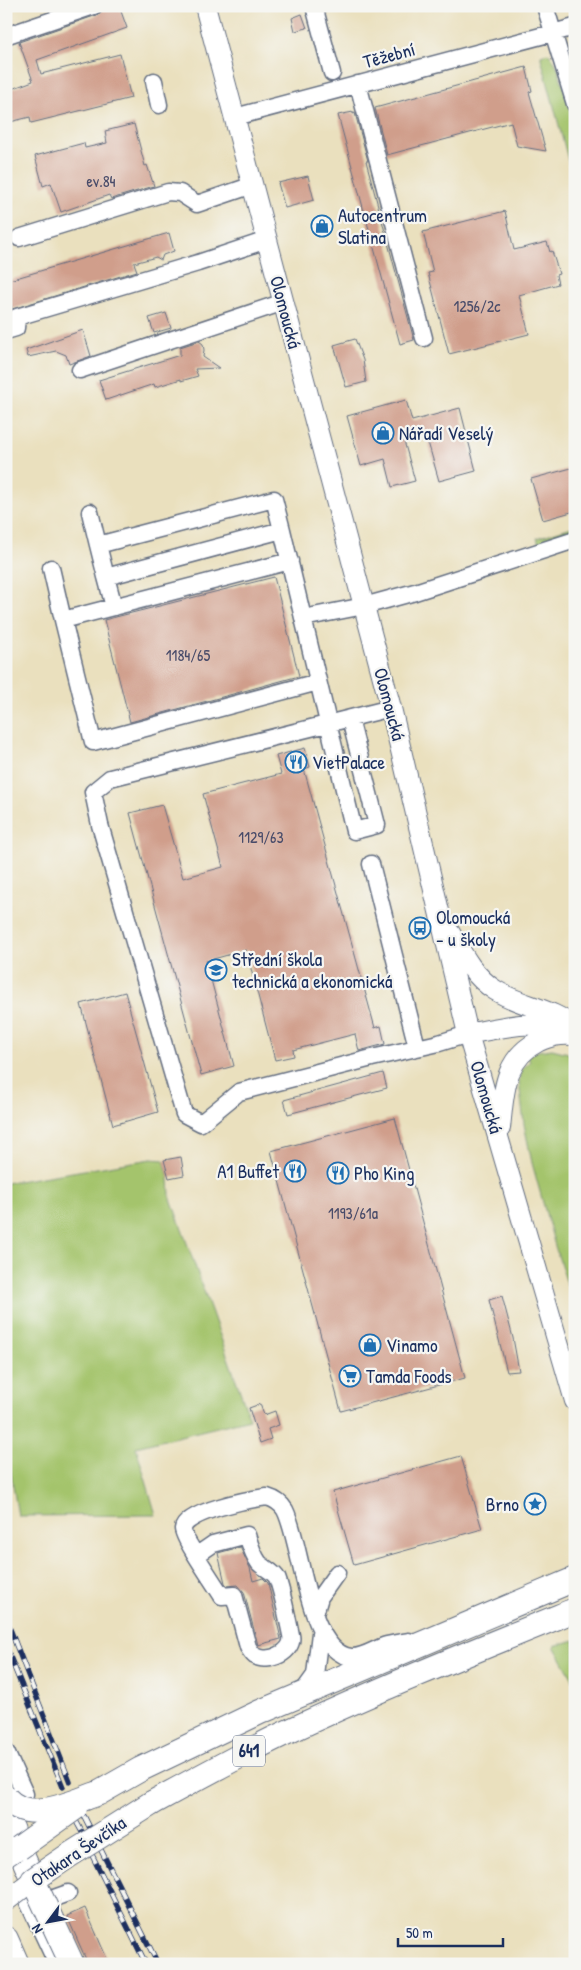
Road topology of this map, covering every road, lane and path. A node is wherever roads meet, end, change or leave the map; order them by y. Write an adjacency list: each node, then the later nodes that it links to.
1 (94, 6): 7 (street)
2 (205, 6): 13 (main road, Olomoucká)
3 (314, 6): 8 (street)
4 (545, 6): 6 (street)
5 (575, 27): 6 (street, Těžební)
6 (554, 32): 10 (street, Těžební); 11 (street)
7 (8, 35)
8 (332, 73)
9 (154, 81): 12 (street)
10 (358, 84): 13 (street, Těžební); 19 (street)
11 (575, 104)
12 (159, 105)
13 (235, 116): 14 (main road, Olomoucká)
14 (253, 185): 15 (street); 16 (main road, Olomoucká)
15 (19, 238)
16 (267, 240): 17 (main road, Olomoucká); 18 (street)
17 (284, 302): 20 (street); 28 (main road, Olomoucká)
18 (6, 331)
19 (424, 338)
20 (80, 370)
21 (90, 512): 24 (street)
22 (282, 530): 24 (street); 25 (street); 27 (street)
23 (575, 540): 28 (street)
24 (98, 545): 27 (street)
25 (290, 561): 29 (street); 30 (street)
26 (51, 568): 31 (street)
27 (106, 577): 29 (street)
28 (364, 606): 30 (street); 33 (main road, Olomoucká)
29 (114, 607): 31 (street)
30 (303, 618): 32 (street)
31 (63, 620): 32 (street)
32 (318, 682): 35 (street)
33 (391, 708): 34 (street); 37 (main road, Olomoucká)
34 (350, 719): 35 (street); 35 (street)
35 (328, 725): 40 (street)
36 (371, 864): 40 (street)
37 (438, 914): 38 (main road); 39 (main road, Olomoucká)
38 (574, 1033): 39 (main road); 41 (main road)
39 (468, 1034): 40 (street); 41 (main road, Olomoucká)
40 (418, 1047)
41 (499, 1138): 42 (main road, Olomoucká)
42 (575, 1401)
43 (197, 1555): 43 (street); 47 (street)
44 (338, 1573): 47 (street)
45 (572, 1580): 49 (highway, 641)
46 (575, 1610): 56 (highway, Otakara Ševčíka / 641, bridge)
47 (315, 1614): 48 (street)
48 (320, 1633): 49 (street); 50 (street)
49 (433, 1640): 50 (highway, 641)
50 (301, 1695): 52 (highway, Otakara Ševčíka / 641)
51 (6, 1752): 53 (street)
52 (100, 1793): 53 (highway, bridge); 55 (highway, Otakara Ševčíka / 641, bridge)
53 (16, 1796)
54 (6, 1811): 55 (highway)
55 (12, 1852): 56 (highway)
56 (31, 1899): 57 (main road, Otakara Ševčíka, bridge); 60 (street); 61 (highway, bridge)
57 (6, 1901)
58 (6, 1939): 59 (highway)
59 (17, 1964)
60 (57, 1964)
61 (72, 1964)

